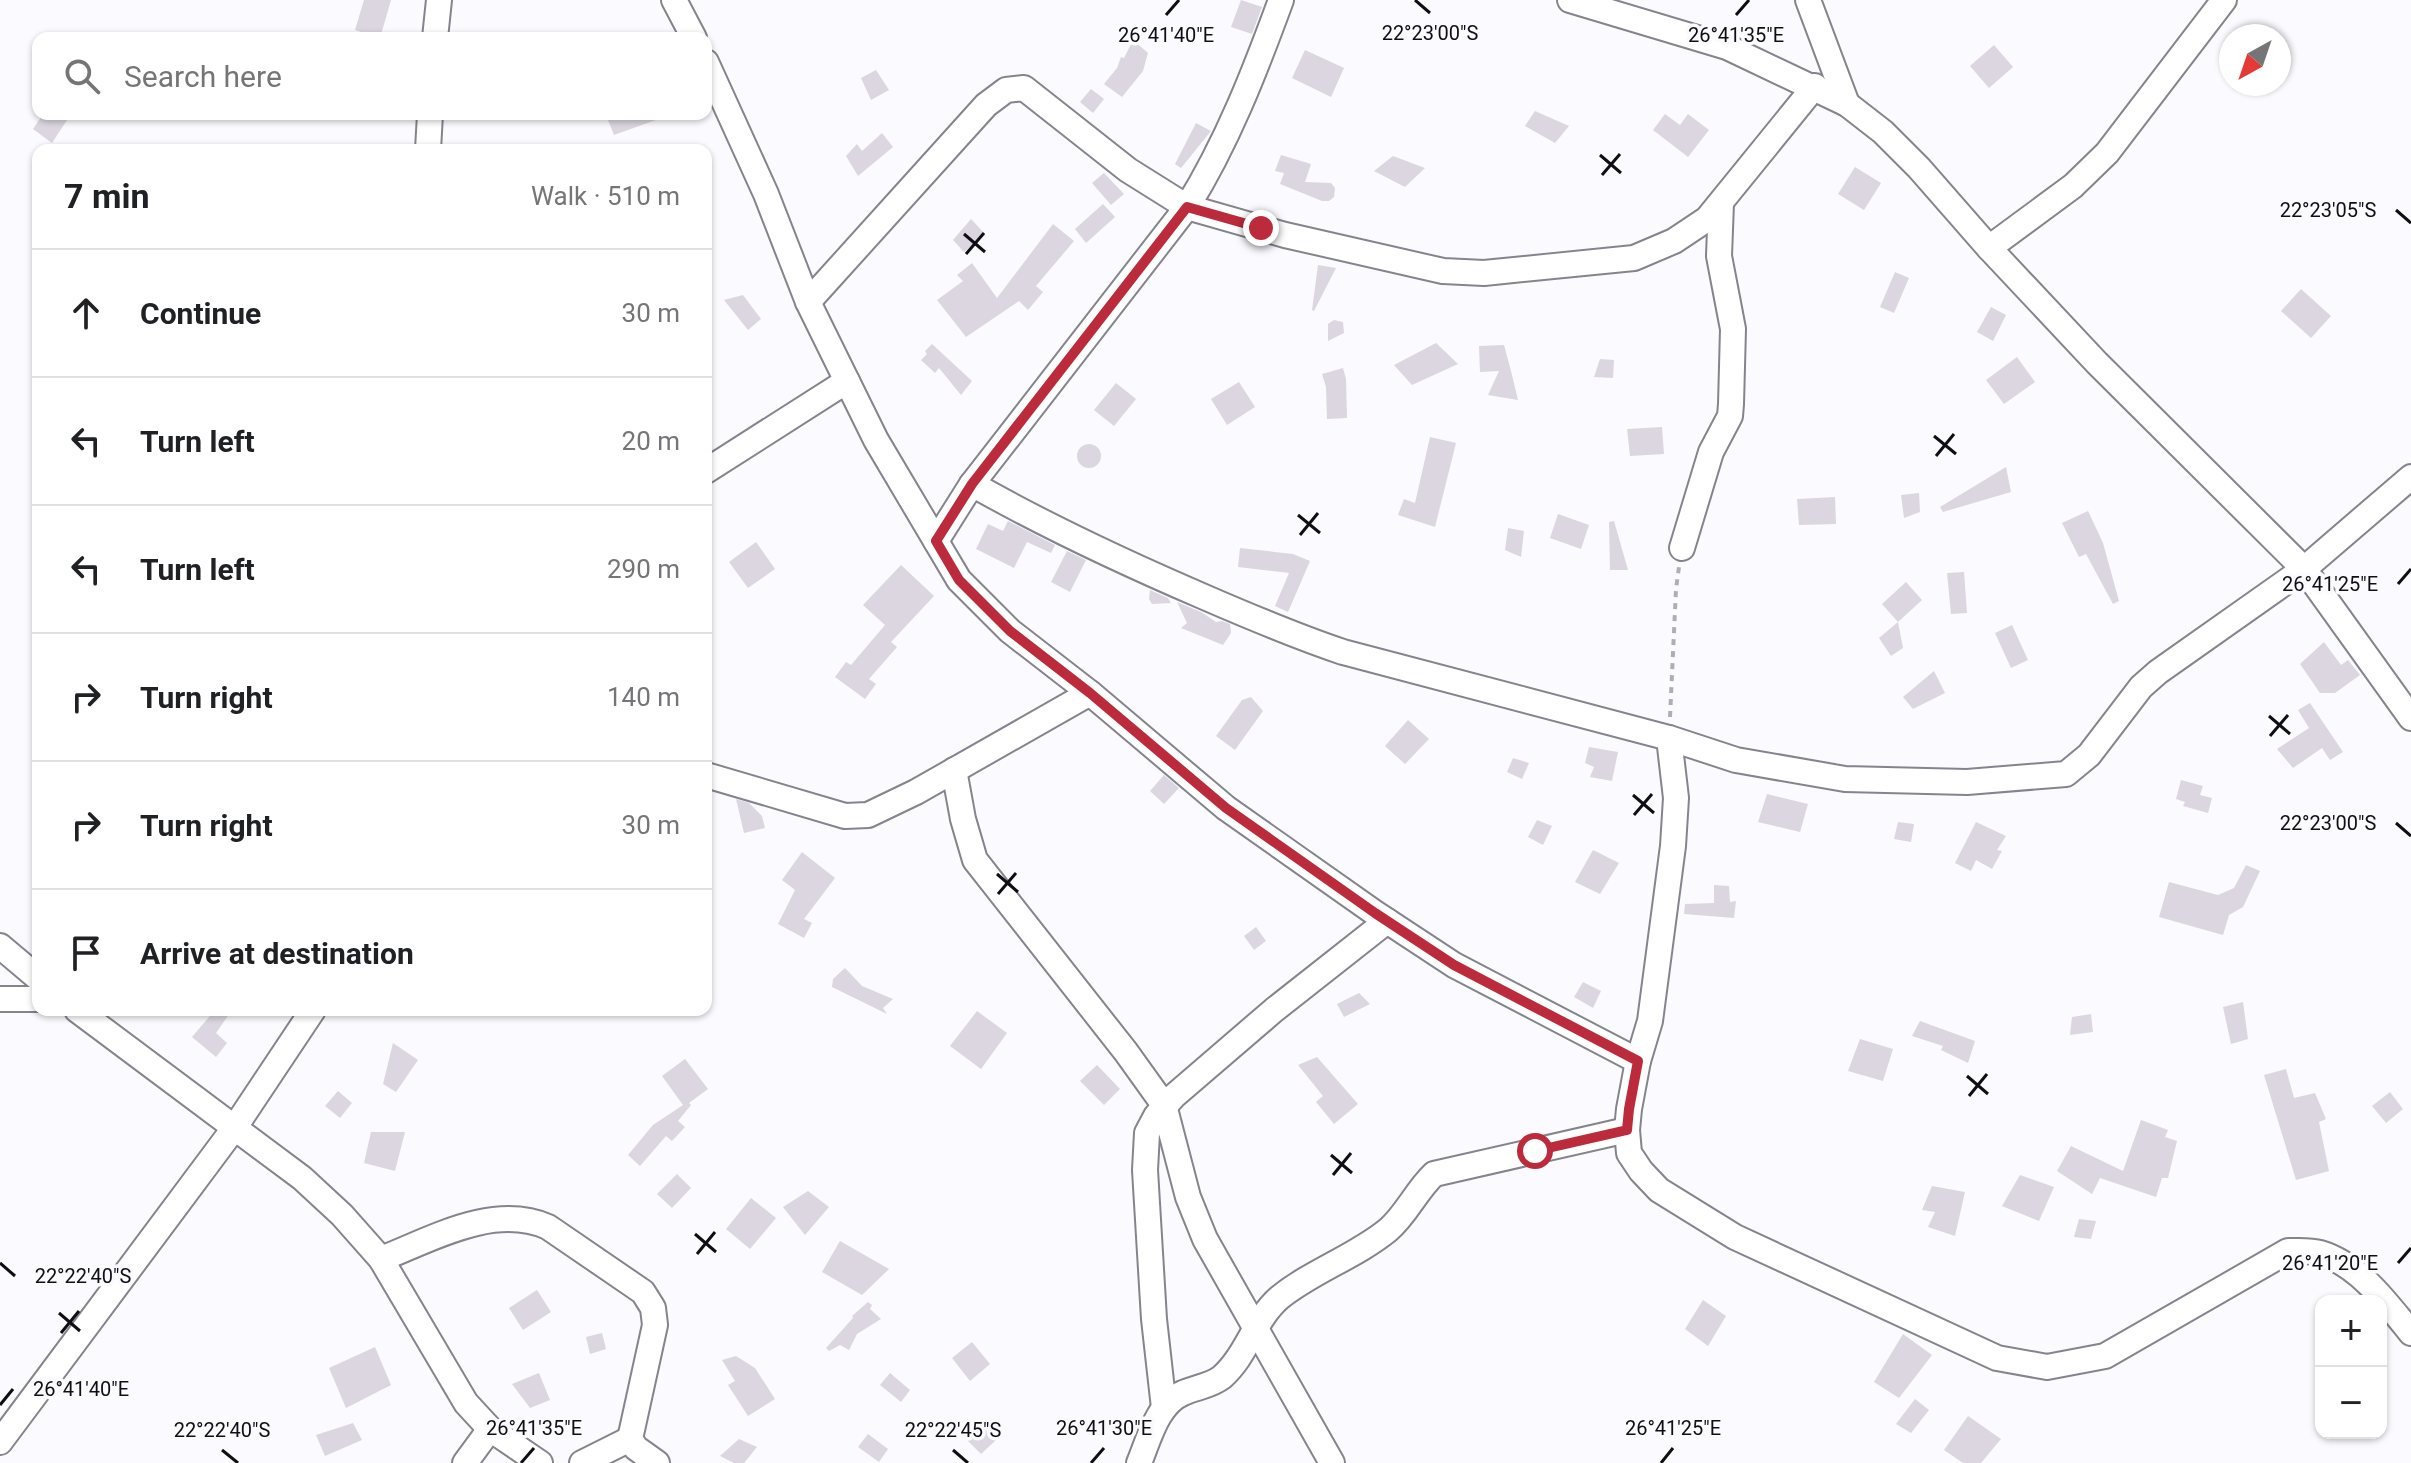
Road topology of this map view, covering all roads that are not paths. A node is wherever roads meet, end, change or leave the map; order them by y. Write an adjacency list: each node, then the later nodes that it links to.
1 (439, 0): 7 (street)
2 (674, 0): 8 (street)
3 (1281, 0): 15 (street)
4 (1808, 0): 11 (street)
5 (2224, 0): 16 (street)
6 (1581, 2): 10 (street)
7 (436, 32)
8 (691, 32)
9 (712, 75): 17 (street)
10 (1815, 86): 11 (street); 14 (street)
11 (1847, 104): 16 (street)
12 (430, 120): 13 (street)
13 (428, 144)
14 (1721, 203): 15 (street); 23 (street)
15 (1187, 207): 17 (street); 21 (street)
16 (1989, 248): 24 (street)
17 (808, 302): 18 (street)
18 (847, 381): 19 (street); 22 (street)
19 (712, 467)
20 (2411, 477): 24 (street)
21 (972, 484): 22 (street); 27 (street)
22 (936, 541): 25 (street)
23 (1682, 548)
24 (2304, 569): 26 (street); 27 (street)
25 (1090, 693): 28 (street); 30 (street)
26 (2411, 718)
27 (1669, 738): 37 (street)
28 (954, 770): 29 (street); 38 (street)
29 (712, 777)
30 (1387, 921): 37 (street); 38 (street)
31 (0, 946): 32 (street)
32 (32, 973)
33 (0, 999): 34 (street)
34 (32, 999)
35 (85, 1016): 39 (street)
36 (309, 1016): 39 (street)
37 (1638, 1061): 40 (street)
38 (1164, 1105): 42 (street); 44 (street)
39 (235, 1127): 41 (street); 47 (street)
40 (1627, 1130): 42 (street); 43 (street)
41 (381, 1259): 45 (street); 46 (street)
42 (1256, 1327): 44 (street); 53 (street)
43 (2411, 1333)
44 (1164, 1408): 52 (street)
45 (490, 1429): 48 (street); 49 (street)
46 (630, 1439): 50 (street); 51 (street)
47 (0, 1442)
48 (537, 1462)
49 (465, 1463)
50 (582, 1463)
51 (657, 1463)
52 (1139, 1463)
53 (1332, 1463)

